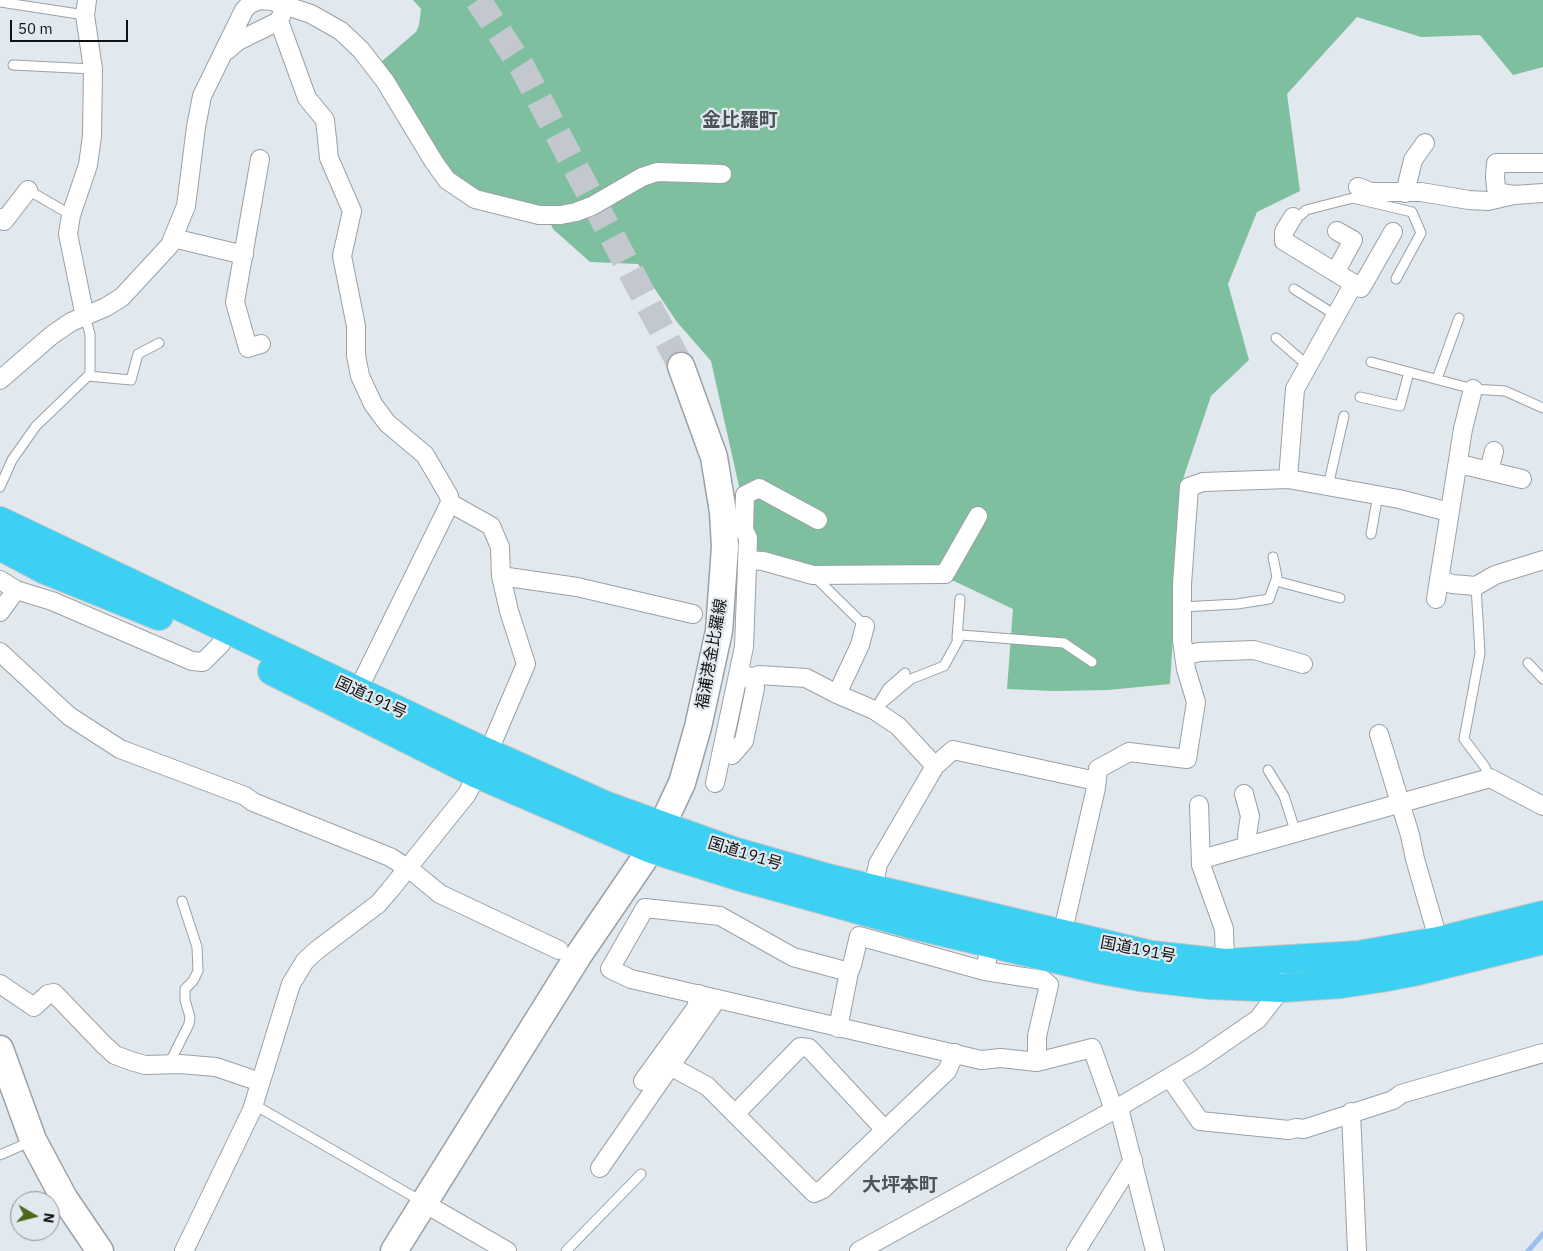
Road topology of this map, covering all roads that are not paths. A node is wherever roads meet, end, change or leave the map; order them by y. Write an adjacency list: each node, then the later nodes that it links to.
1 (260, 0): 3 (street); 6 (street)
2 (0, 2): 4 (lane)
3 (286, 4): 5 (street); 12 (street)
4 (86, 8): 8 (street)
5 (279, 21): 6 (street); 54 (street)
6 (225, 52): 23 (street)
7 (13, 65): 8 (lane)
8 (93, 69): 18 (street)
9 (1425, 143): 15 (street)
10 (260, 159): 24 (street)
11 (1543, 163): 17 (street)
12 (722, 174)
13 (28, 190): 18 (lane); 20 (street)
14 (1357, 193): 15 (street); 19 (lane); 26 (lane)
15 (1405, 193): 17 (street)
16 (1543, 193): 17 (street)
17 (1514, 195)
18 (71, 215): 30 (street)
19 (1293, 217): 25 (street)
20 (0, 218)
21 (1338, 231): 25 (street)
22 (1393, 232): 27 (street)
23 (173, 238): 24 (street); 30 (street)
24 (244, 255): 34 (street)
25 (1336, 271): 27 (street)
26 (1396, 280)
27 (1354, 283): 29 (street)
28 (1294, 289): 29 (lane)
29 (1337, 316): 36 (street)
30 (85, 317): 39 (lane); 40 (street)
31 (1459, 318): 41 (lane)
32 (1276, 338): 36 (lane)
33 (159, 343): 39 (lane)
34 (261, 344)
35 (1371, 362): 38 (lane)
36 (1307, 365): 49 (street)
37 (681, 366): 89 (street, 福浦港金比羅線)
38 (1409, 372): 41 (lane); 43 (lane)
39 (88, 376): 52 (lane)
40 (0, 380)
41 (1437, 380): 42 (lane)
42 (1473, 389): 44 (lane); 47 (street)
43 (1360, 397)
44 (1543, 408)
45 (1344, 416): 51 (lane)
46 (1494, 451): 48 (street)
47 (1457, 467): 48 (street); 55 (street)
48 (1489, 471): 50 (street)
49 (1288, 479): 51 (street); 74 (street)
50 (1522, 479)
51 (1328, 486): 53 (street)
52 (0, 487)
53 (1378, 495): 55 (street); 59 (lane)
54 (450, 503): 65 (street); 90 (street)
55 (1449, 512): 66 (street)
56 (978, 516): 64 (street)
57 (818, 520): 62 (street)
58 (0, 521): 78 (highway, 国道191号)
59 (1371, 534)
60 (0, 546): 78 (highway, 国道191号)
61 (1273, 557): 68 (lane)
62 (747, 560): 64 (street); 86 (street)
63 (1543, 560): 69 (street)
64 (813, 575): 77 (lane)
65 (501, 576): 76 (street); 95 (street)
66 (1439, 578): 69 (street); 72 (street)
67 (0, 580): 70 (street)
68 (1276, 581): 71 (lane); 74 (lane)
69 (1476, 586): 98 (lane)
70 (16, 590): 75 (street); 78 (street)
71 (1340, 598)
72 (1436, 599)
73 (960, 600): 79 (lane)
74 (1182, 607): 81 (street)
75 (0, 612)
76 (693, 614)
77 (865, 626): 88 (street)
78 (224, 638): 90 (highway, 国道191号)
79 (957, 638): 82 (lane); 92 (lane)
80 (0, 652): 108 (street)
81 (1184, 656): 84 (street); 99 (street)
82 (1092, 662)
83 (1528, 663): 87 (lane)
84 (1303, 664)
85 (905, 673): 92 (lane)
86 (745, 675): 88 (street); 91 (street); 94 (street)
87 (1543, 679)
88 (837, 694): 92 (street)
89 (704, 698): 91 (street); 105 (street, 福浦港金比羅線)
90 (353, 700): 95 (highway, 国道191号)
91 (731, 708): 94 (street); 94 (street)
92 (874, 710): 96 (street)
93 (1379, 734): 101 (street)
94 (732, 755)
95 (482, 763): 105 (highway, 国道191号); 108 (street)
96 (935, 766): 99 (street); 109 (street)
97 (1268, 770): 104 (lane)
98 (1490, 778): 101 (street); 103 (street)
99 (1096, 781): 112 (street)
100 (1244, 794): 106 (street)
101 (1400, 803): 104 (street); 116 (street)
102 (1199, 805): 107 (street)
103 (1543, 806)
104 (1292, 835): 106 (street)
105 (657, 838): 109 (highway, 国道191号); 114 (highway, 国道191号); 145 (street, 福浦港金比羅線)
106 (1248, 846): 107 (street)
107 (1202, 859): 118 (street)
108 (408, 868): 115 (street); 134 (street)
109 (873, 889): 112 (highway, 国道191号)
110 (182, 901): 130 (lane)
111 (1543, 914): 116 (highway, 国道191号)
112 (1062, 935): 118 (highway, 国道191号)
113 (1543, 940): 116 (highway, 国道191号)
114 (991, 944): 119 (street); 122 (highway, 国道191号)
115 (559, 950)
116 (1442, 952): 117 (highway, 国道191号); 122 (highway, 国道191号)
117 (1282, 961): 118 (highway, 国道191号); 122 (street)
118 (1225, 963)
119 (985, 971): 120 (street); 129 (street)
120 (849, 972): 123 (street); 125 (street)
121 (0, 984): 130 (street)
122 (1282, 988): 132 (street)
123 (699, 994): 124 (street); 133 (street)
124 (717, 999): 125 (street); 131 (street)
125 (838, 1028): 127 (street)
126 (0, 1049): 140 (street)
127 (955, 1053): 129 (street); 139 (street)
128 (1543, 1053): 137 (street)
129 (1036, 1062): 136 (street)
130 (169, 1064): 134 (street)
131 (670, 1066): 138 (street); 143 (street)
132 (1170, 1078): 136 (street); 137 (street)
133 (643, 1081)
134 (260, 1082): 135 (street)
135 (253, 1104): 145 (lane); 149 (street)
136 (1117, 1109): 142 (street); 152 (street)
137 (1352, 1112): 155 (street)
138 (736, 1113): 139 (street); 139 (street)
139 (885, 1130)
140 (32, 1140): 141 (lane); 148 (street)
141 (0, 1155)
142 (1133, 1160): 153 (street); 154 (street)
143 (599, 1168)
144 (641, 1174): 151 (lane)
145 (424, 1203): 146 (street, 福浦港金比羅線); 147 (street)
146 (397, 1246)
147 (487, 1246): 150 (street)
148 (100, 1251)
149 (184, 1251)
150 (507, 1251)
151 (566, 1251)
152 (859, 1251)
153 (1076, 1251)
154 (1155, 1251)
155 (1357, 1251)

